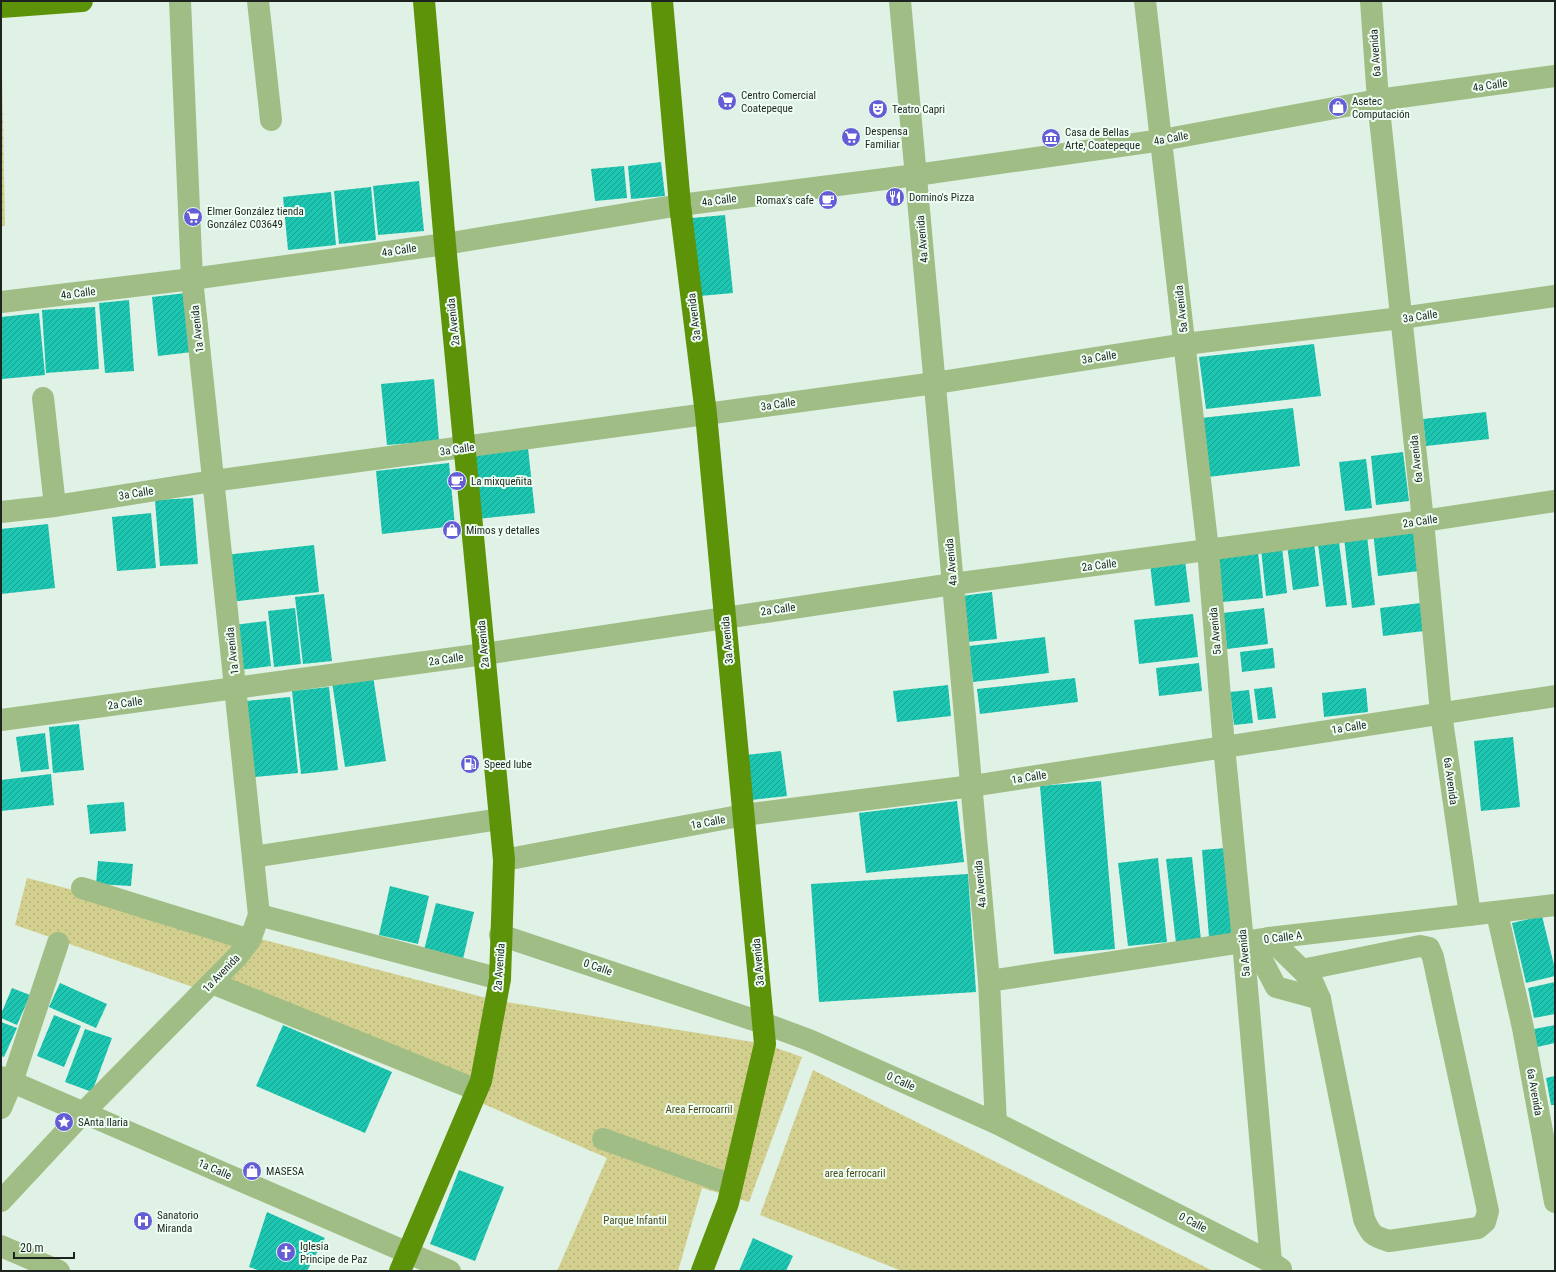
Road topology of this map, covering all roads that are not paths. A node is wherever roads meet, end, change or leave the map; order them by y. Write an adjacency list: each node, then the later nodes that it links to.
1 (82, 1): 9 (main road)
2 (180, 1): 17 (street, 1a Avenida)
3 (258, 1): 12 (street)
4 (424, 1): 16 (main road, 2a Avenida)
5 (662, 1): 15 (main road, 3a Avenida)
6 (900, 1): 14 (street, 4a Avenida)
7 (1145, 1): 13 (street, 5a Avenida)
8 (1371, 1): 11 (street, 6a Avenida)
9 (1, 7)
10 (1555, 76): 11 (street, 4a Calle)
11 (1378, 100): 13 (street, 4a Calle); 20 (street, 6a Avenida)
12 (271, 120)
13 (1162, 140): 14 (street, 4a Calle); 21 (street, 5a Avenida)
14 (916, 175): 15 (street, 4a Calle); 22 (street, 4a Avenida)
15 (680, 205): 16 (street, 4a Calle); 24 (main road, 3a Avenida)
16 (445, 244): 17 (street, 4a Calle); 25 (main road, 2a Avenida)
17 (192, 279): 19 (street, 4a Calle); 26 (street, 1a Avenida)
18 (1555, 296): 20 (street, 3a Calle)
19 (1, 302)
20 (1401, 318): 21 (street, 3a Calle); 30 (street, 6a Avenida)
21 (1185, 344): 22 (street, 3a Calle); 31 (street, 5a Avenida)
22 (935, 383): 24 (street, 3a Calle); 32 (street, 4a Avenida)
23 (43, 398): 28 (street)
24 (706, 414): 25 (street, 3a Calle); 33 (main road, 3a Avenida)
25 (465, 448): 26 (street, 3a Calle); 34 (main road, 2a Avenida)
26 (213, 482): 28 (street, 3a Calle); 35 (street, 1a Avenida)
27 (1555, 501): 30 (street, 2a Calle)
28 (55, 506): 29 (street, 3a Calle)
29 (1, 512)
30 (1423, 521): 31 (street, 2a Calle); 37 (street, 6a Avenida)
31 (1208, 550): 32 (street, 2a Calle); 39 (street, 5a Avenida)
32 (953, 584): 33 (street, 2a Calle); 40 (street, 4a Avenida)
33 (725, 617): 34 (street, 2a Calle); 41 (main road, 3a Avenida)
34 (484, 654): 35 (street, 2a Calle); 42 (main road, 2a Avenida)
35 (236, 687): 38 (street, 2a Calle); 43 (street, 1a Avenida)
36 (1555, 696): 37 (street, 1a Calle)
37 (1441, 713): 39 (street, 1a Calle); 49 (street, 6a Avenida)
38 (1, 720)
39 (1224, 746): 40 (street, 1a Calle); 52 (street, 5a Avenida)
40 (972, 786): 41 (street, 1a Calle); 56 (street, 4a Avenida)
41 (744, 815): 44 (street, 1a Calle); 59 (main road, 3a Avenida)
42 (500, 819): 43 (street); 44 (main road, 2a Avenida)
43 (253, 857): 48 (street, 1a Avenida)
44 (504, 860): 50 (main road, 2a Avenida)
45 (82, 888): 51 (street)
46 (1555, 905): 47 (street, 0 Calle A)
47 (1496, 913): 49 (street, 0 Calle A); 68 (street, 6a Avenida)
48 (259, 915): 51 (street, 1a Avenida); 55 (street)
49 (1470, 916): 52 (street, 0 Calle A)
50 (500, 935): 55 (main road, 2a Avenida); 59 (street, 0 Calle)
51 (250, 940): 57 (street, 1a Avenida)
52 (1255, 940): 54 (street); 56 (street, 0 Calle A); 58 (street); 71 (street, 5a Avenida)
53 (58, 943): 60 (street)
54 (1302, 970): 58 (street); 58 (street)
55 (500, 979): 61 (main road, 2a Avenida)
56 (989, 980): 64 (street, 4a Avenida)
57 (212, 983): 61 (street); 63 (street, 1a Avenida)
58 (1320, 999)
59 (763, 1023): 64 (street, 0 Calle); 66 (main road, 3a Avenida)
60 (6, 1080): 62 (street); 63 (street, 1a Calle)
61 (477, 1090): 70 (main road, 2a Avenida)
62 (1, 1108)
63 (84, 1112): 67 (street, 1a Avenida); 70 (street, 1a Calle)
64 (996, 1123): 71 (street, 0 Calle)
65 (603, 1138): 66 (street)
66 (732, 1185): 74 (main road, 3a Avenida)
67 (1, 1201)
68 (1555, 1202)
69 (1, 1246): 72 (street)
70 (404, 1262): 73 (street, 1a Calle)
71 (1277, 1266)
72 (59, 1271)
73 (450, 1271)
74 (702, 1271)

